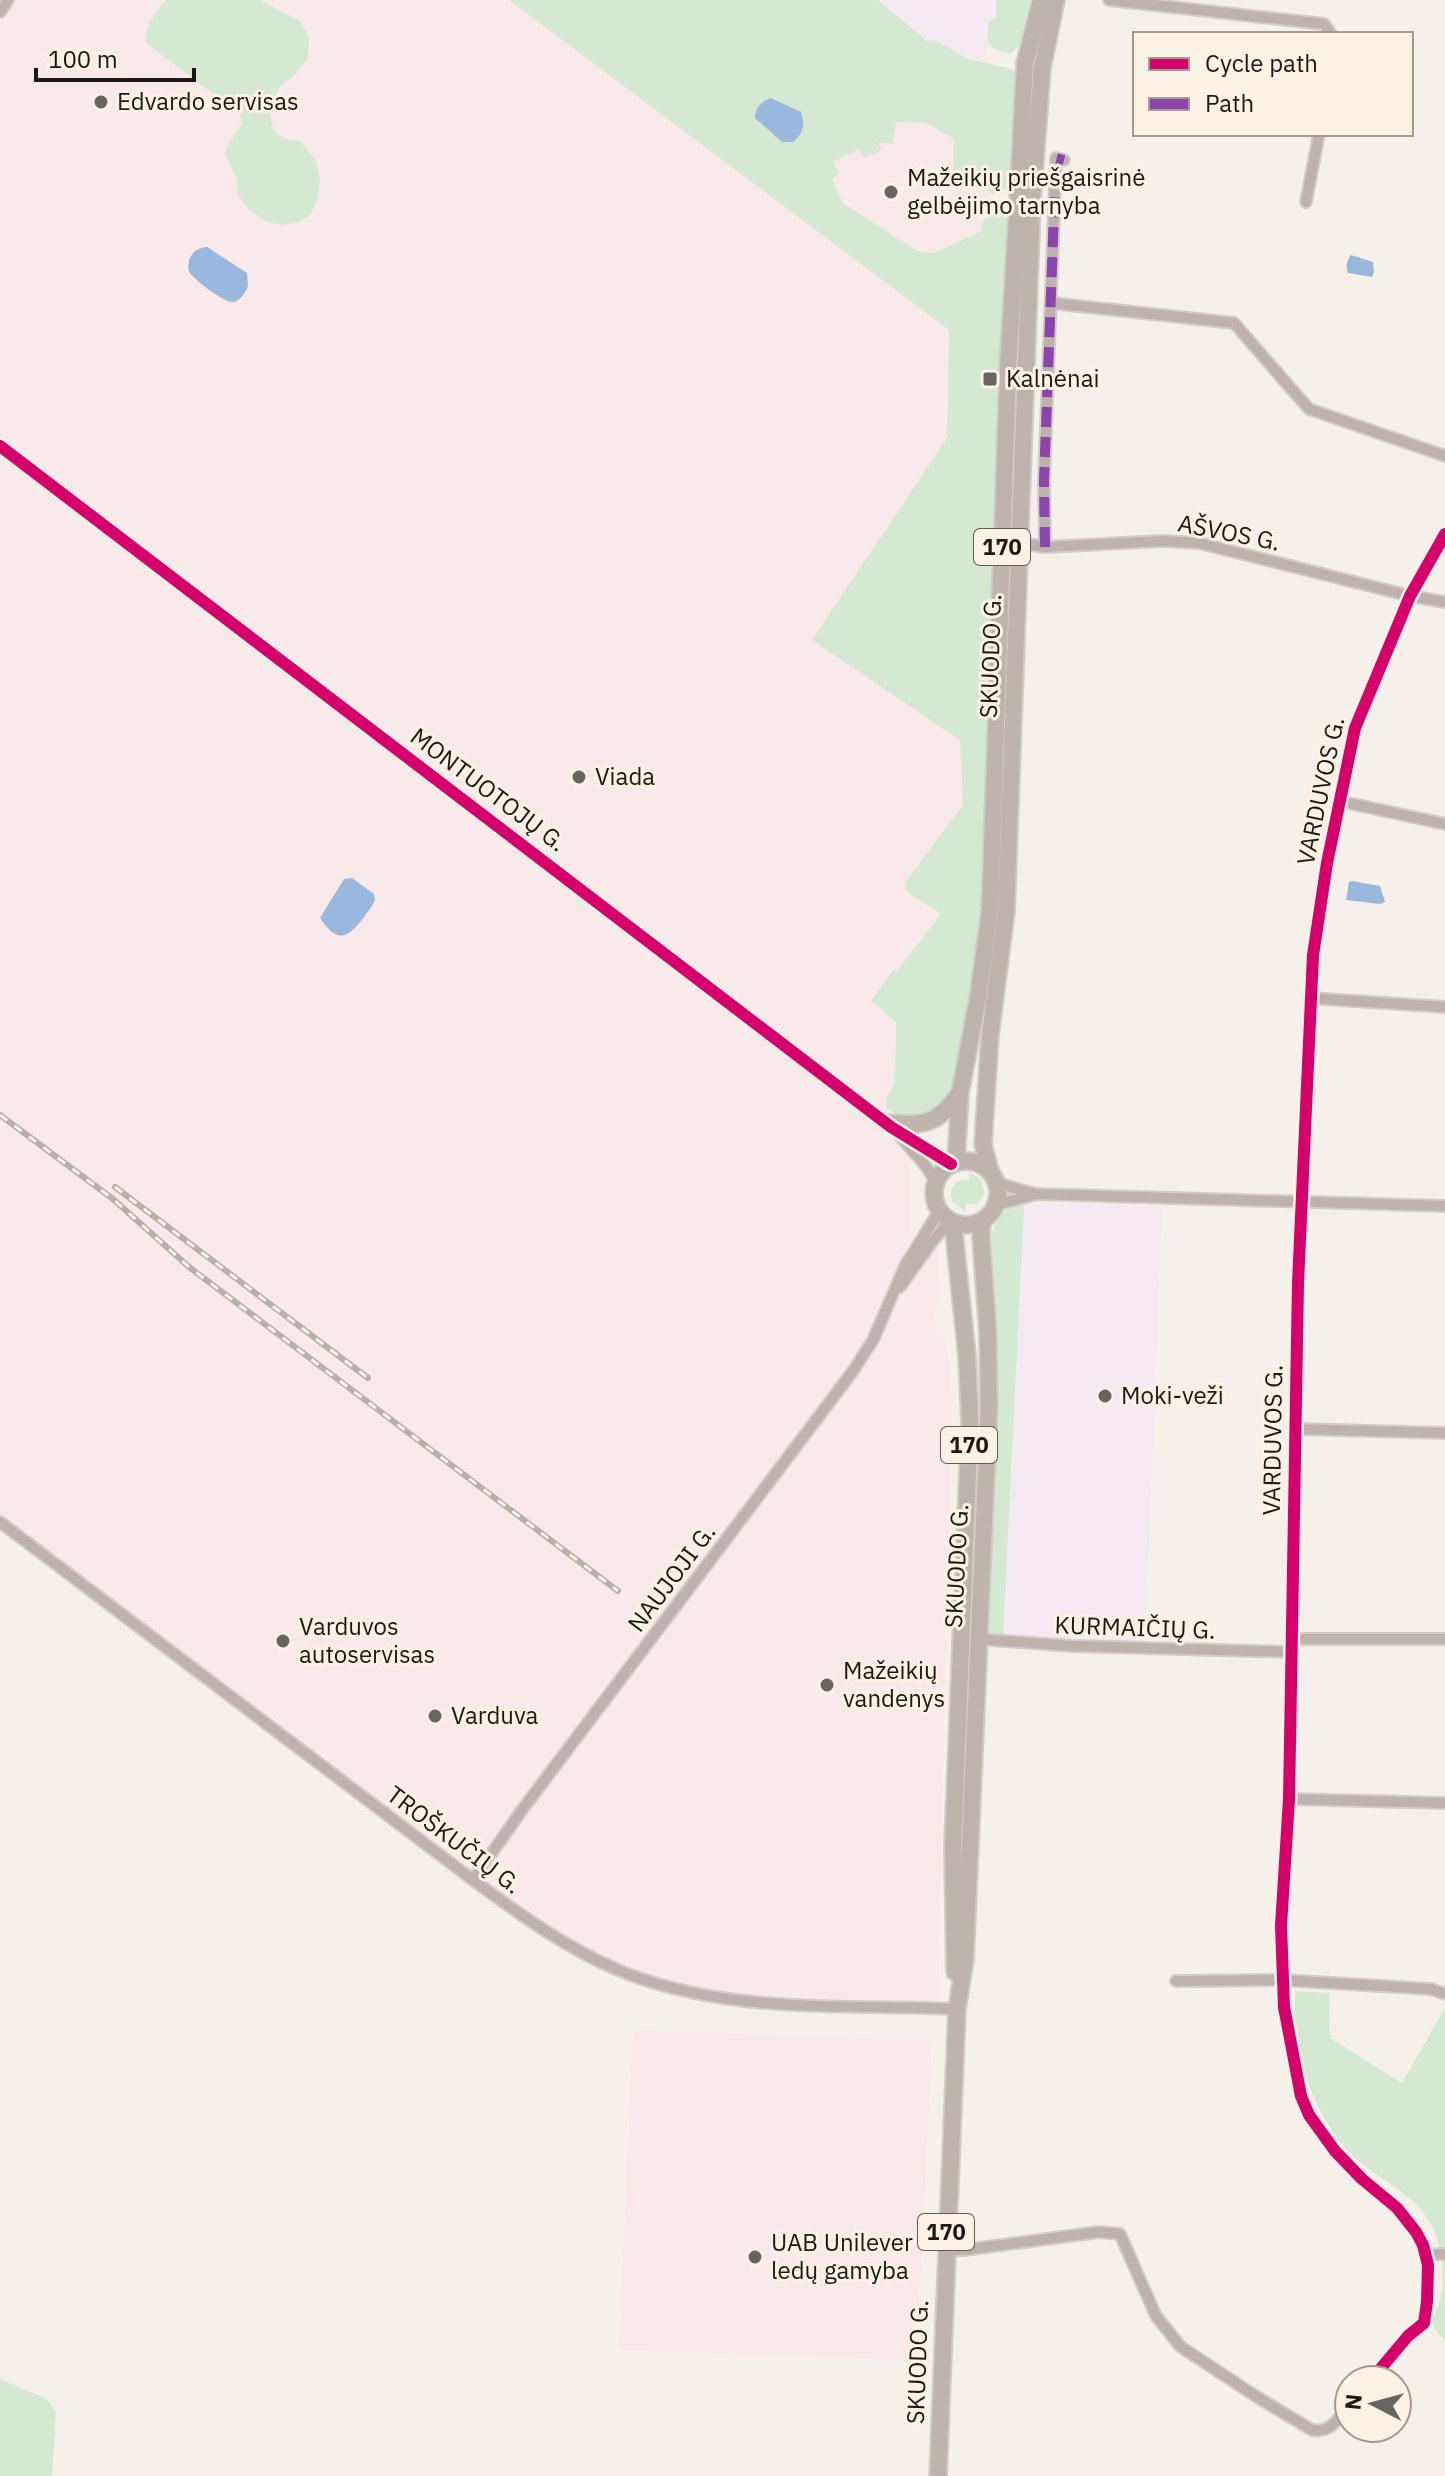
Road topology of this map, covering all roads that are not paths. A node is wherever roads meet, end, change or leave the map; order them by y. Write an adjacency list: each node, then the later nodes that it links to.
1 (8, 0): 5 (street)
2 (1041, 0): 14 (main road, SKUODO G. / 170)
3 (1056, 0): 14 (main road, SKUODO G. / 170)
4 (1109, 0): 6 (street)
5 (0, 12)
6 (1330, 32)
7 (1319, 136): 9 (street)
8 (1064, 160): 10 (street)
9 (1306, 202)
10 (1051, 303): 12 (street); 15 (street)
11 (0, 446): 23 (street, MONTUOTOJŲ G.)
12 (1445, 456)
13 (1445, 534): 16 (street, VARDUVOS G.)
14 (1011, 541): 15 (street, AŠVOS G.); 22 (main road, SKUODO G. / 170); 25 (main road, SKUODO G. / 170)
15 (1045, 547): 16 (street, AŠVOS G.)
16 (1410, 596): 17 (street, AŠVOS G.); 18 (street, VARDUVOS G.)
17 (1445, 602)
18 (1339, 801): 19 (street); 20 (street, VARDUVOS G.)
19 (1445, 824)
20 (1309, 998): 21 (street); 28 (street, VARDUVOS G.)
21 (1445, 1007)
22 (960, 1093): 23 (main road); 24 (main road, SKUODO G. / 170)
23 (889, 1125): 24 (street, MONTUOTOJŲ G.); 26 (street, MONTUOTOJŲ G.)
24 (953, 1163): 25 (main road); 26 (main road)
25 (993, 1177): 27 (street); 29 (main road)
26 (936, 1181): 31 (main road)
27 (1037, 1194): 28 (street); 29 (street)
28 (1301, 1200): 30 (street); 35 (street, VARDUVOS G.)
29 (996, 1205): 32 (main road)
30 (1445, 1206)
31 (938, 1209): 33 (main road); 34 (street, NAUJOJI G.)
32 (982, 1221): 33 (main road); 38 (main road, SKUODO G. / 170)
33 (951, 1222): 34 (street, NAUJOJI G.); 48 (main road, SKUODO G. / 170)
34 (894, 1294): 44 (street, NAUJOJI G.)
35 (1295, 1429): 36 (street); 39 (street, VARDUVOS G.)
36 (1445, 1433)
37 (0, 1522): 44 (street, TROŠKUČIŲ G.)
38 (978, 1639): 41 (street, KURMAIČIŲ G.); 48 (main road, SKUODO G. / 170)
39 (1291, 1639): 40 (street); 41 (street, VARDUVOS G.)
40 (1445, 1639)
41 (1291, 1652): 42 (street, VARDUVOS G.)
42 (1289, 1799): 43 (street); 45 (street, VARDUVOS G.)
43 (1445, 1803)
44 (473, 1880): 48 (street, TROŠKUČIŲ G.)
45 (1282, 1980): 46 (street); 47 (street); 51 (street, VARDUVOS G.)
46 (1176, 1981)
47 (1445, 1994)
48 (957, 2009): 49 (main road, SKUODO G. / 170)
49 (945, 2250): 53 (street); 54 (main road, SKUODO G. / 170)
50 (1445, 2254): 51 (street)
51 (1426, 2255): 52 (street, VARDUVOS G.)
52 (1384, 2364)
53 (1333, 2426)
54 (938, 2476)

